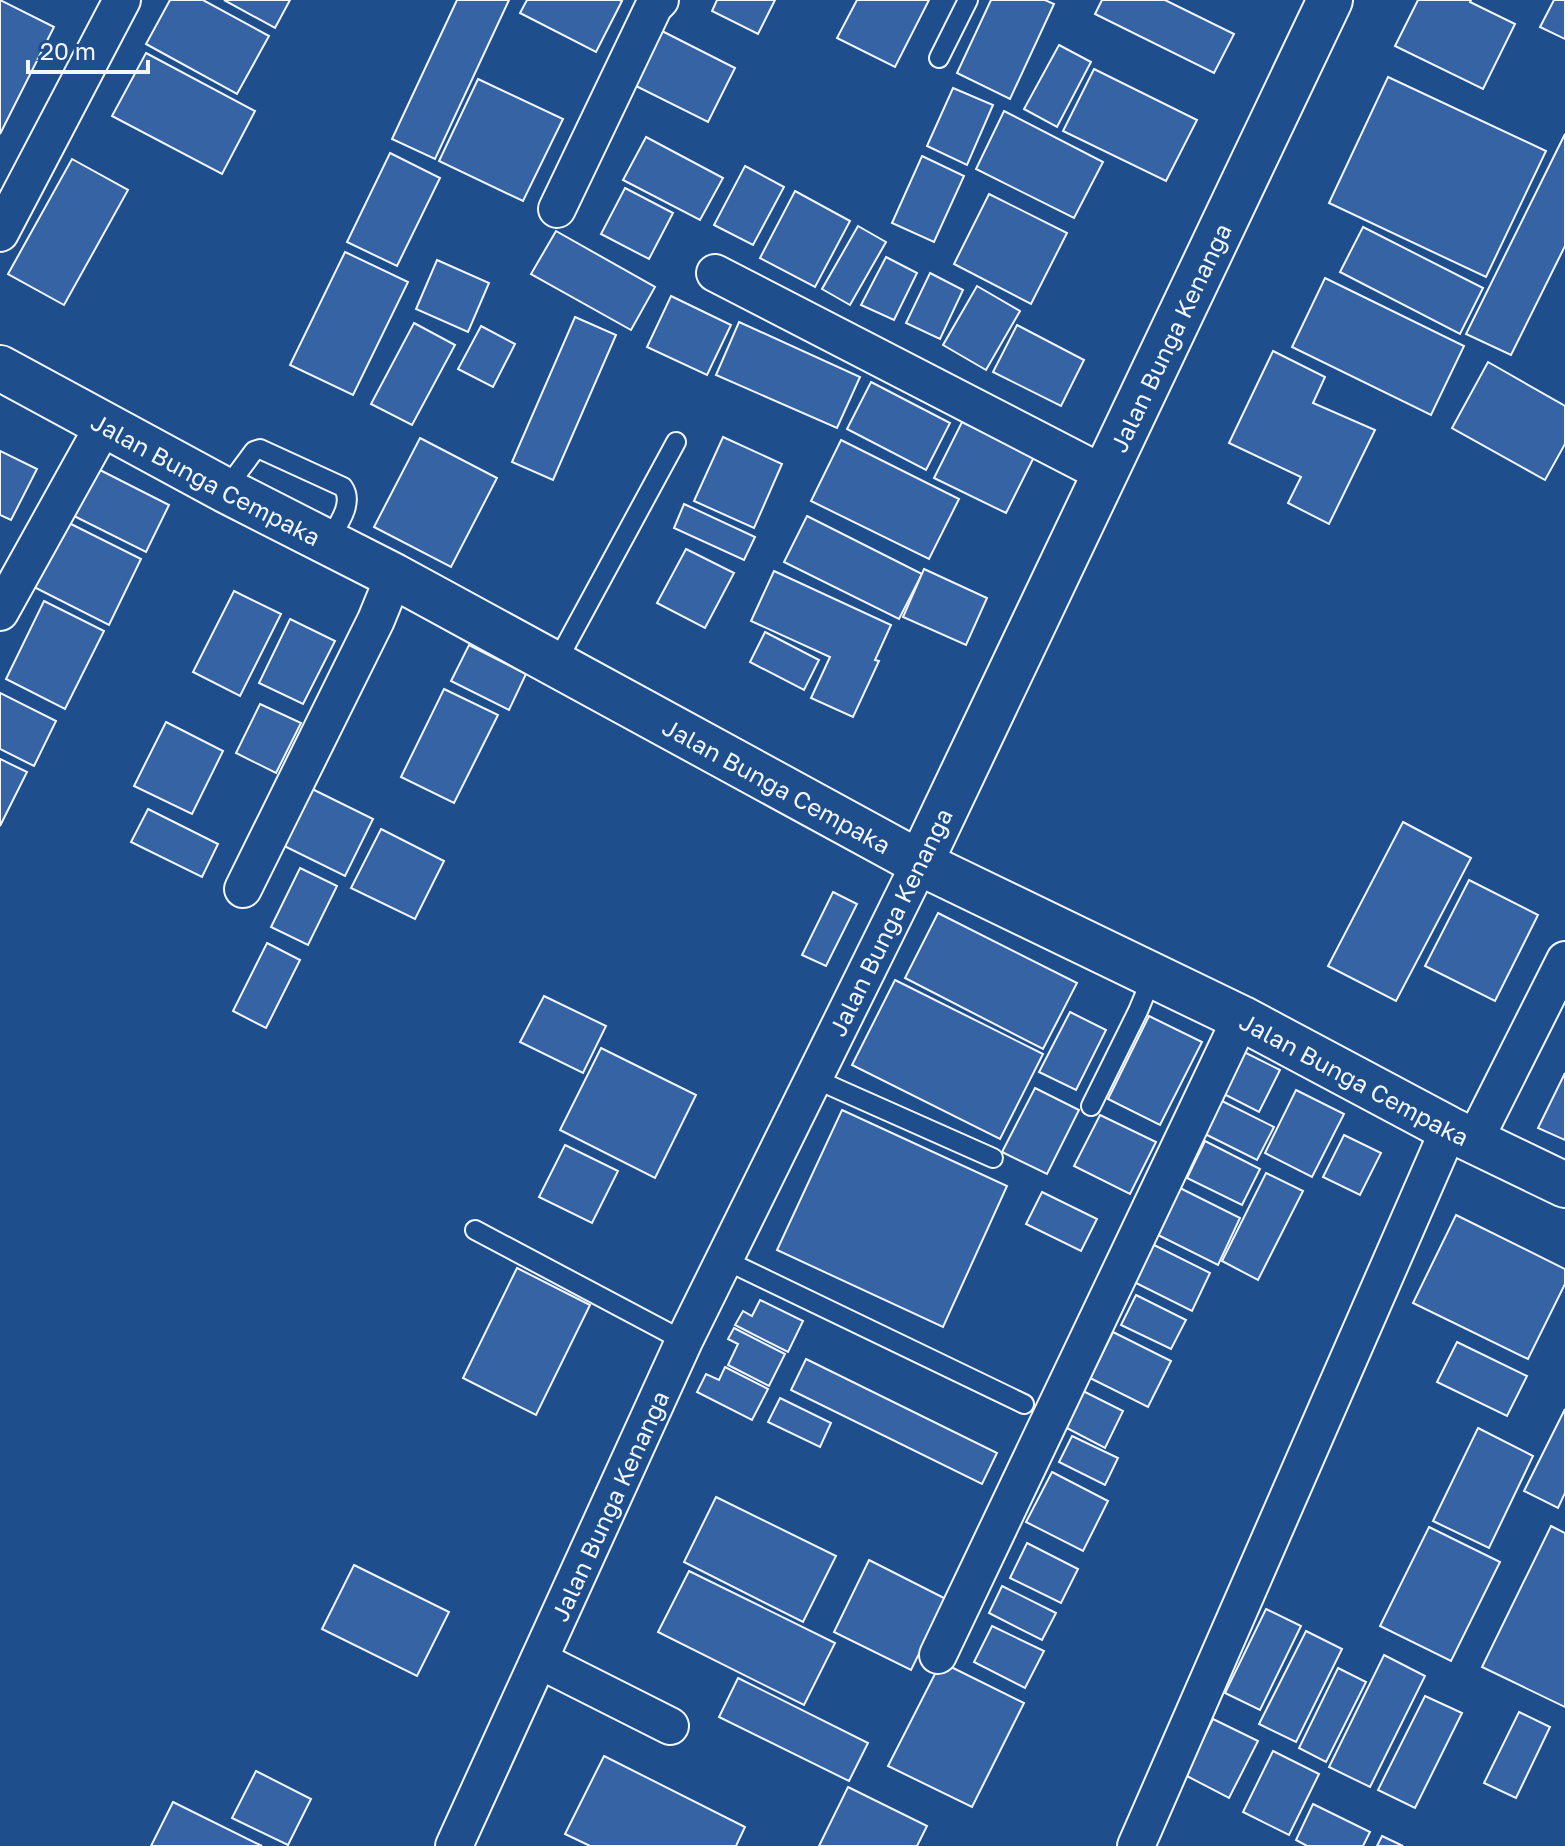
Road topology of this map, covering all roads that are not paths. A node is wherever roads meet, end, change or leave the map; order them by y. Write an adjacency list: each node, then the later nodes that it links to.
1 (122, 0): 7 (street)
2 (660, 0): 6 (street)
3 (968, 0): 5 (lane)
4 (1330, 0): 12 (street, Jalan Bunga Kenanga)
5 (939, 58)
6 (557, 209)
7 (0, 233)
8 (715, 273): 12 (street)
9 (0, 368): 10 (street, Jalan Bunga Cempaka)
10 (104, 425): 13 (street, Jalan Bunga Cempaka); 16 (street)
11 (676, 442): 17 (lane)
12 (1104, 474): 18 (street, Jalan Bunga Kenanga)
13 (225, 490): 14 (street, Jalan Bunga Cempaka); 14 (lane)
14 (327, 543): 15 (street, Jalan Bunga Cempaka)
15 (394, 576): 17 (street, Jalan Bunga Cempaka); 19 (street)
16 (0, 612)
17 (555, 665): 18 (street, Jalan Bunga Cempaka)
18 (920, 863): 21 (street, Jalan Bunga Cempaka); 23 (street, Jalan Bunga Kenanga)
19 (243, 889)
20 (1565, 960): 25 (street)
21 (1153, 975): 22 (street, Jalan Bunga Cempaka); 24 (lane)
22 (1241, 1018): 25 (street, Jalan Bunga Cempaka); 32 (street)
23 (813, 1078): 26 (lane); 29 (street, Jalan Bunga Kenanga)
24 (1091, 1106)
25 (1461, 1135): 27 (street, Jalan Bunga Cempaka); 36 (street)
26 (993, 1158)
27 (1565, 1185)
28 (475, 1230): 30 (lane)
29 (723, 1259): 30 (street, Jalan Bunga Kenanga); 31 (lane)
30 (684, 1341): 33 (street, Jalan Bunga Kenanga)
31 (1024, 1404)
32 (938, 1655)
33 (539, 1660): 34 (street); 35 (street, Jalan Bunga Kenanga)
34 (670, 1726)
35 (454, 1846)
36 (1136, 1846)

